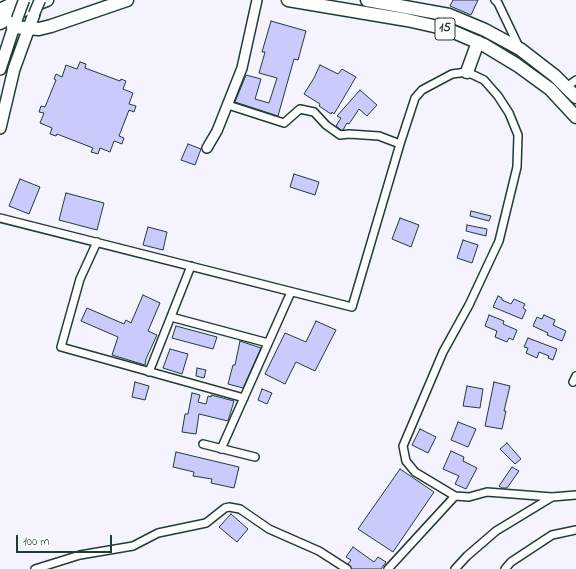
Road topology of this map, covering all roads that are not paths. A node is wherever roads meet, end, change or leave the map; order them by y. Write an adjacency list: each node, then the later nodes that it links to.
1 (20, 0): 10 (highway)
2 (24, 0): 13 (main road, bridge)
3 (40, 0): 11 (main road, bridge)
4 (47, 0): 12 (highway)
5 (127, 0): 14 (highway)
6 (257, 0): 21 (street)
7 (288, 0): 15 (highway, 15)
8 (367, 0): 16 (highway, 15)
9 (498, 1): 16 (street)
10 (0, 10)
11 (34, 14): 14 (main road)
12 (0, 23)
13 (15, 23): 14 (highway); 17 (main road)
14 (29, 29): 23 (main road)
15 (478, 42): 18 (highway); 22 (highway, 15)
16 (520, 49): 19 (highway, 15)
17 (0, 69)
18 (467, 72): 24 (street); 38 (street)
19 (571, 84): 20 (highway, 15)
20 (576, 97)
21 (228, 105): 24 (street); 25 (street)
22 (576, 118)
23 (0, 128)
24 (400, 144): 29 (street)
25 (207, 148)
26 (0, 218): 27 (street)
27 (97, 242): 28 (street); 32 (street)
28 (191, 266): 29 (street); 30 (street)
29 (291, 292): 31 (street)
30 (171, 317): 31 (street); 32 (street)
31 (268, 343): 33 (street)
32 (149, 372): 33 (street)
33 (244, 398): 35 (street)
34 (203, 444): 35 (street)
35 (221, 449): 36 (street)
36 (255, 457)
37 (576, 495): 39 (street)
38 (455, 496): 39 (street); 43 (street)
39 (552, 497): 44 (street)
40 (576, 530): 45 (street)
41 (35, 569): 42 (street)
42 (347, 569)
43 (388, 569)
44 (455, 569)
45 (505, 569)

